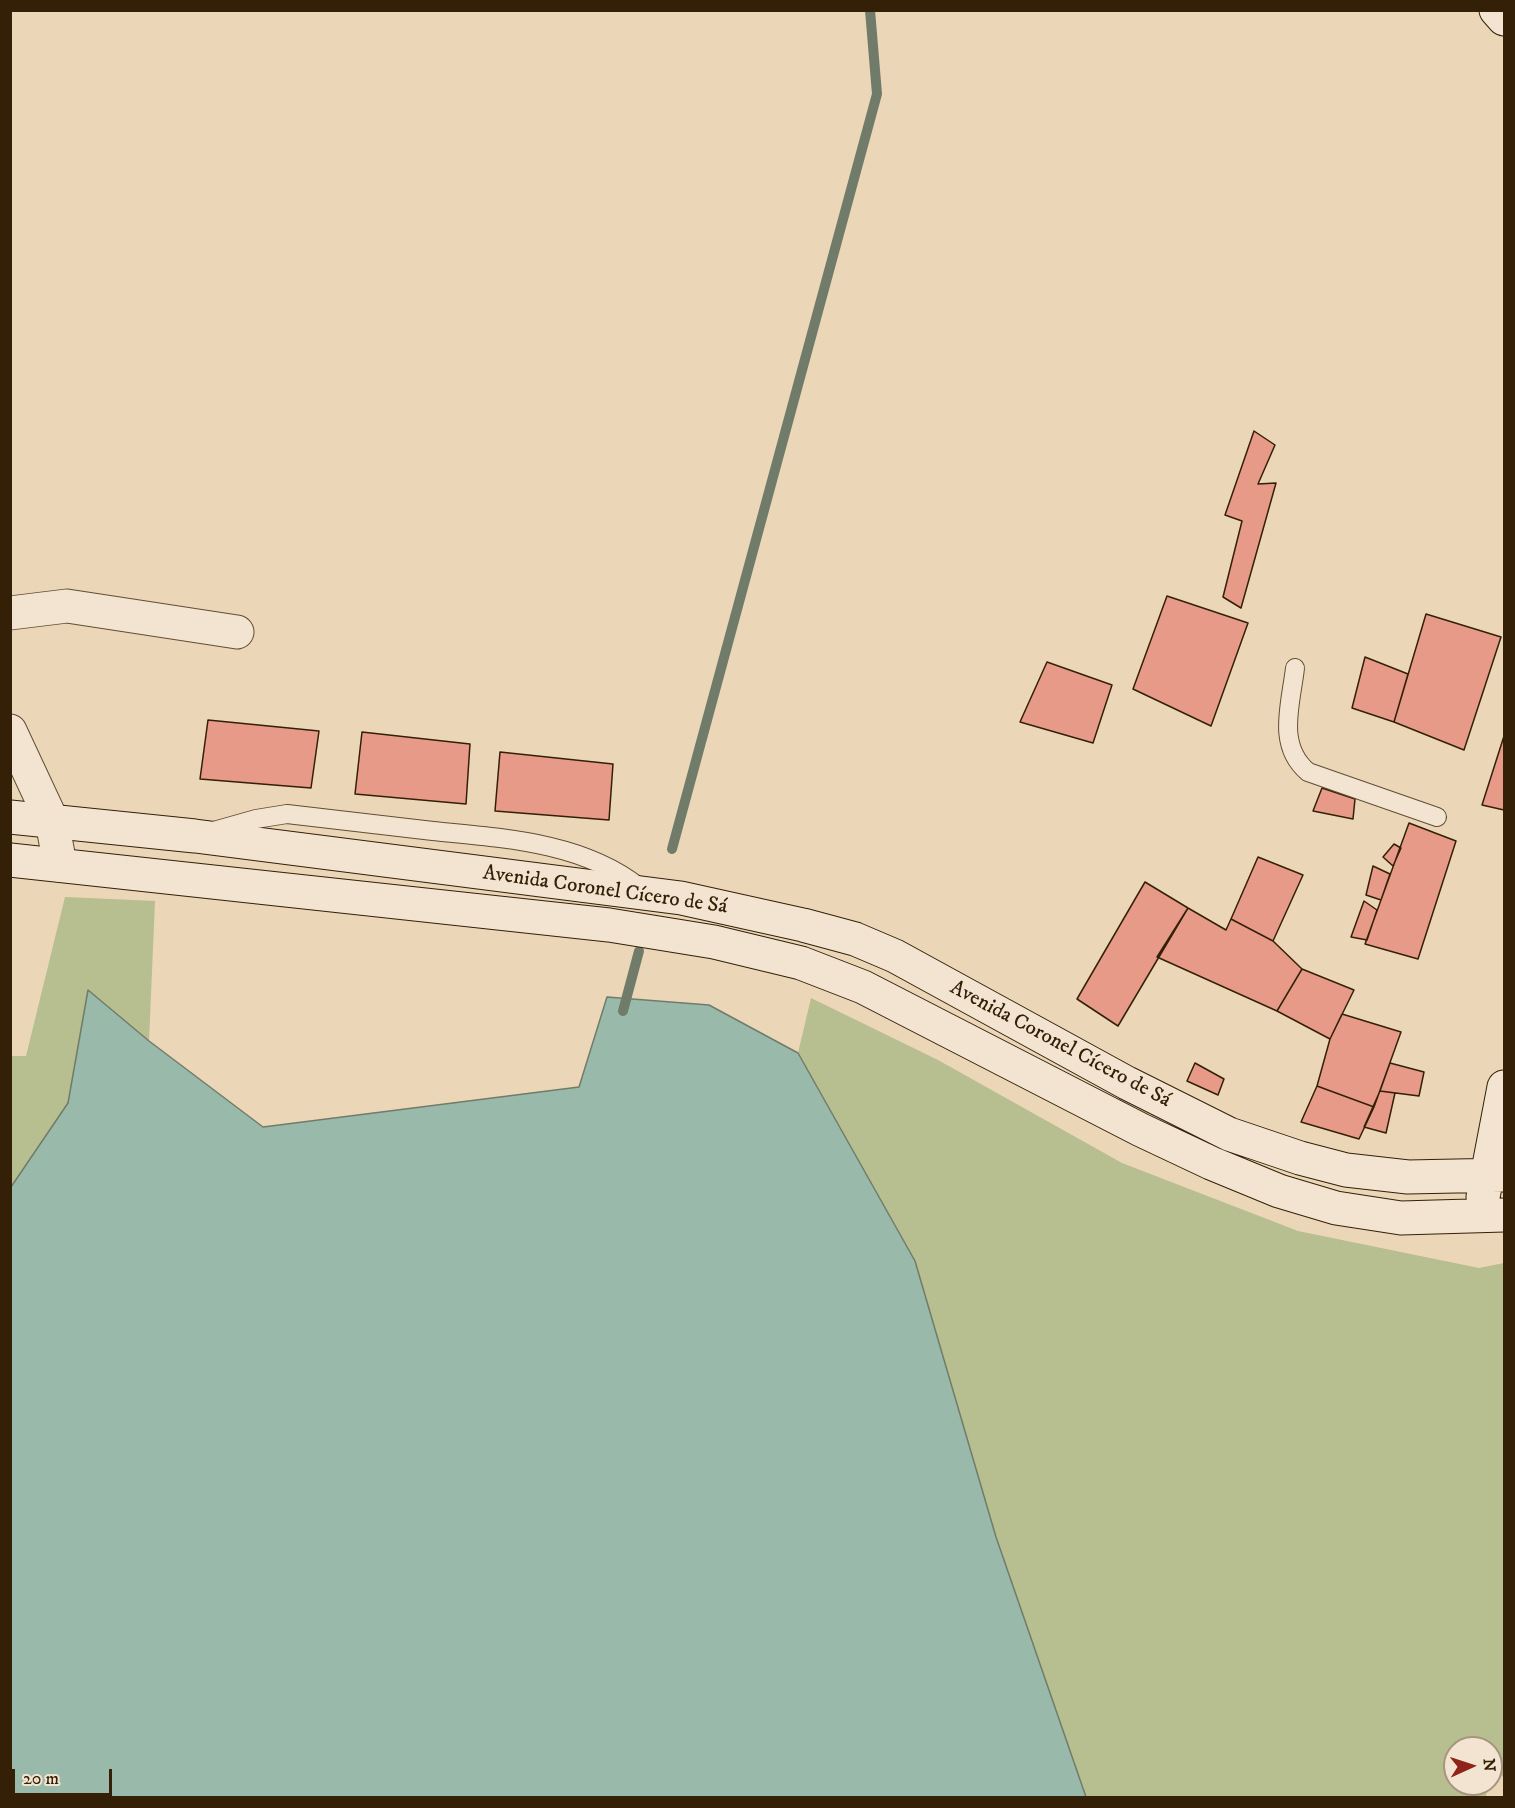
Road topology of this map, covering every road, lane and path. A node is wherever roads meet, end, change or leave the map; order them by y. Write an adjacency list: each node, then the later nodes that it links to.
1 (1496, 10): 2 (main road)
2 (1504, 19)
3 (10, 613): 4 (main road)
4 (237, 632)
5 (1295, 668): 8 (lane)
6 (10, 731): 9 (main road)
7 (10, 817): 9 (main road, Avenida Coronel Cícero de Sá)
8 (1437, 817)
9 (52, 821): 11 (main road); 13 (main road, Avenida Coronel Cícero de Sá)
10 (10, 860): 11 (main road, Avenida Coronel Cícero de Sá)
11 (60, 865): 14 (main road, Avenida Coronel Cícero de Sá)
12 (1504, 1087): 15 (main road)
13 (1229, 1134): 14 (lane); 15 (main road, Avenida Coronel Cícero de Sá)
14 (1211, 1163): 16 (main road, Avenida Coronel Cícero de Sá)
15 (1495, 1175): 16 (main road)
16 (1492, 1215)

